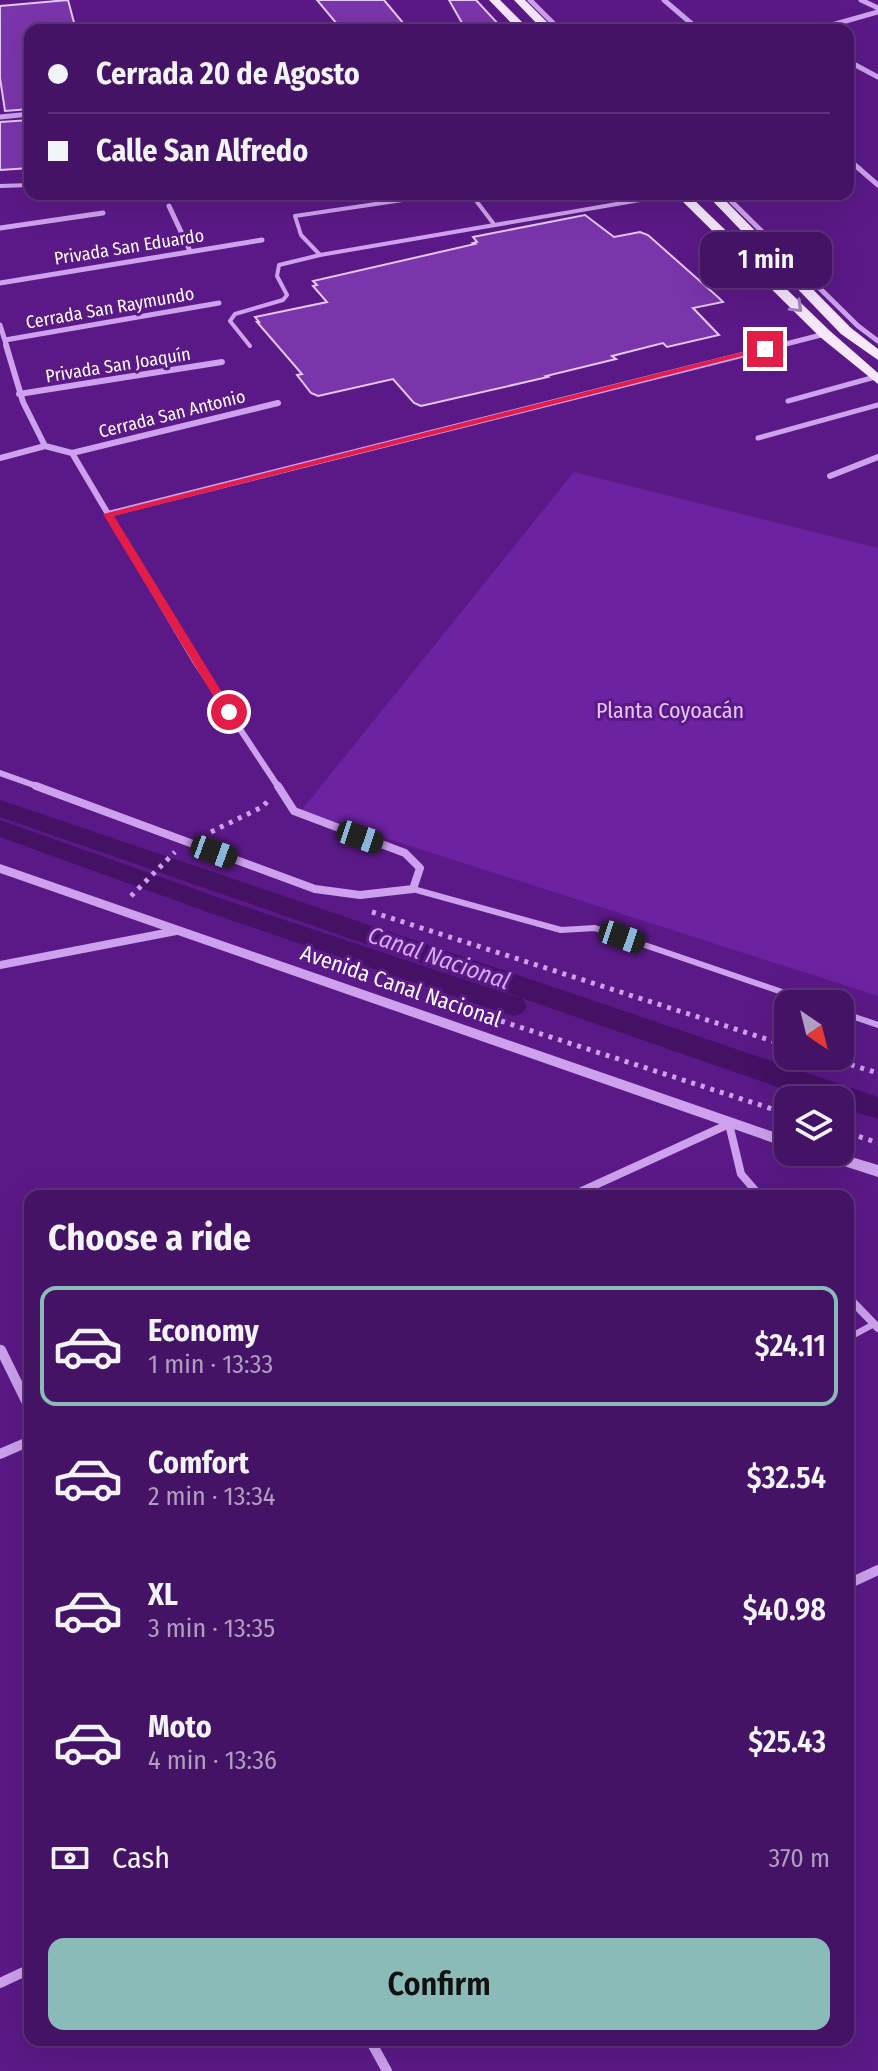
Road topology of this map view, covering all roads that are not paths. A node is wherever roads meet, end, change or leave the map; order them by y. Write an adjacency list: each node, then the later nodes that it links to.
1 (494, 0): 7 (main road)
2 (519, 0): 8 (main road)
3 (530, 0): 9 (street)
4 (664, 0): 10 (street)
5 (861, 0): 6 (street)
6 (878, 10): 11 (street)
7 (518, 24)
8 (543, 24)
9 (554, 24)
10 (692, 24)
11 (833, 24)
12 (854, 64): 13 (street)
13 (878, 77)
14 (24, 115): 15 (street)
15 (0, 117)
16 (854, 164): 18 (street)
17 (24, 185): 19 (lane)
18 (878, 185)
19 (0, 186)
20 (403, 200): 32 (lane)
21 (476, 200): 28 (lane)
22 (629, 200): 28 (lane)
23 (684, 200): 36 (main road, one-way to 36)
24 (718, 200): 40 (main road)
25 (730, 200): 38 (street)
26 (169, 206): 31 (street)
27 (103, 213): 29 (street)
28 (493, 223): 32 (lane)
29 (0, 228)
30 (262, 240): 31 (street, Privada San Eduardo)
31 (190, 251): 33 (street, Privada San Eduardo)
32 (320, 255): 39 (lane)
33 (0, 283)
34 (219, 303): 37 (street, Cerrada San Raymundo)
35 (0, 325): 37 (street)
36 (825, 334): 42 (main road); 53 (street)
37 (5, 340): 43 (street)
38 (878, 341)
39 (250, 346)
40 (878, 356)
41 (222, 362): 43 (street, Privada San Joaquín)
42 (876, 378): 44 (lane)
43 (19, 394): 48 (street)
44 (788, 401)
45 (278, 403): 49 (street, Cerrada San Antonio)
46 (878, 405): 47 (lane)
47 (758, 438)
48 (45, 446): 49 (street); 51 (street)
49 (72, 453): 53 (street)
50 (878, 457): 52 (street)
51 (0, 458)
52 (830, 476)
53 (108, 514): 56 (street)
54 (0, 773): 56 (street)
55 (0, 868): 57 (street, Avenida Canal Nacional)
56 (413, 889): 59 (lane)
57 (176, 931): 58 (street); 62 (street, Avenida Canal Nacional)
58 (0, 965)
59 (776, 990)
60 (854, 1017): 61 (lane)
61 (878, 1025)
62 (729, 1124): 63 (street, Avenida Canal Nacional); 66 (street); 67 (street)
63 (774, 1138)
64 (854, 1163): 65 (street)
65 (878, 1171)
66 (584, 1190)
67 (755, 1190)
68 (854, 1303): 69 (street)
69 (876, 1326): 70 (lane)
70 (854, 1335)
71 (0, 1349): 72 (street)
72 (24, 1397)
73 (24, 1444): 74 (street)
74 (0, 1454)
75 (878, 1570): 76 (street)
76 (854, 1581)
77 (24, 1972): 78 (street)
78 (0, 1983)
79 (373, 2046): 80 (street)
80 (387, 2071)

